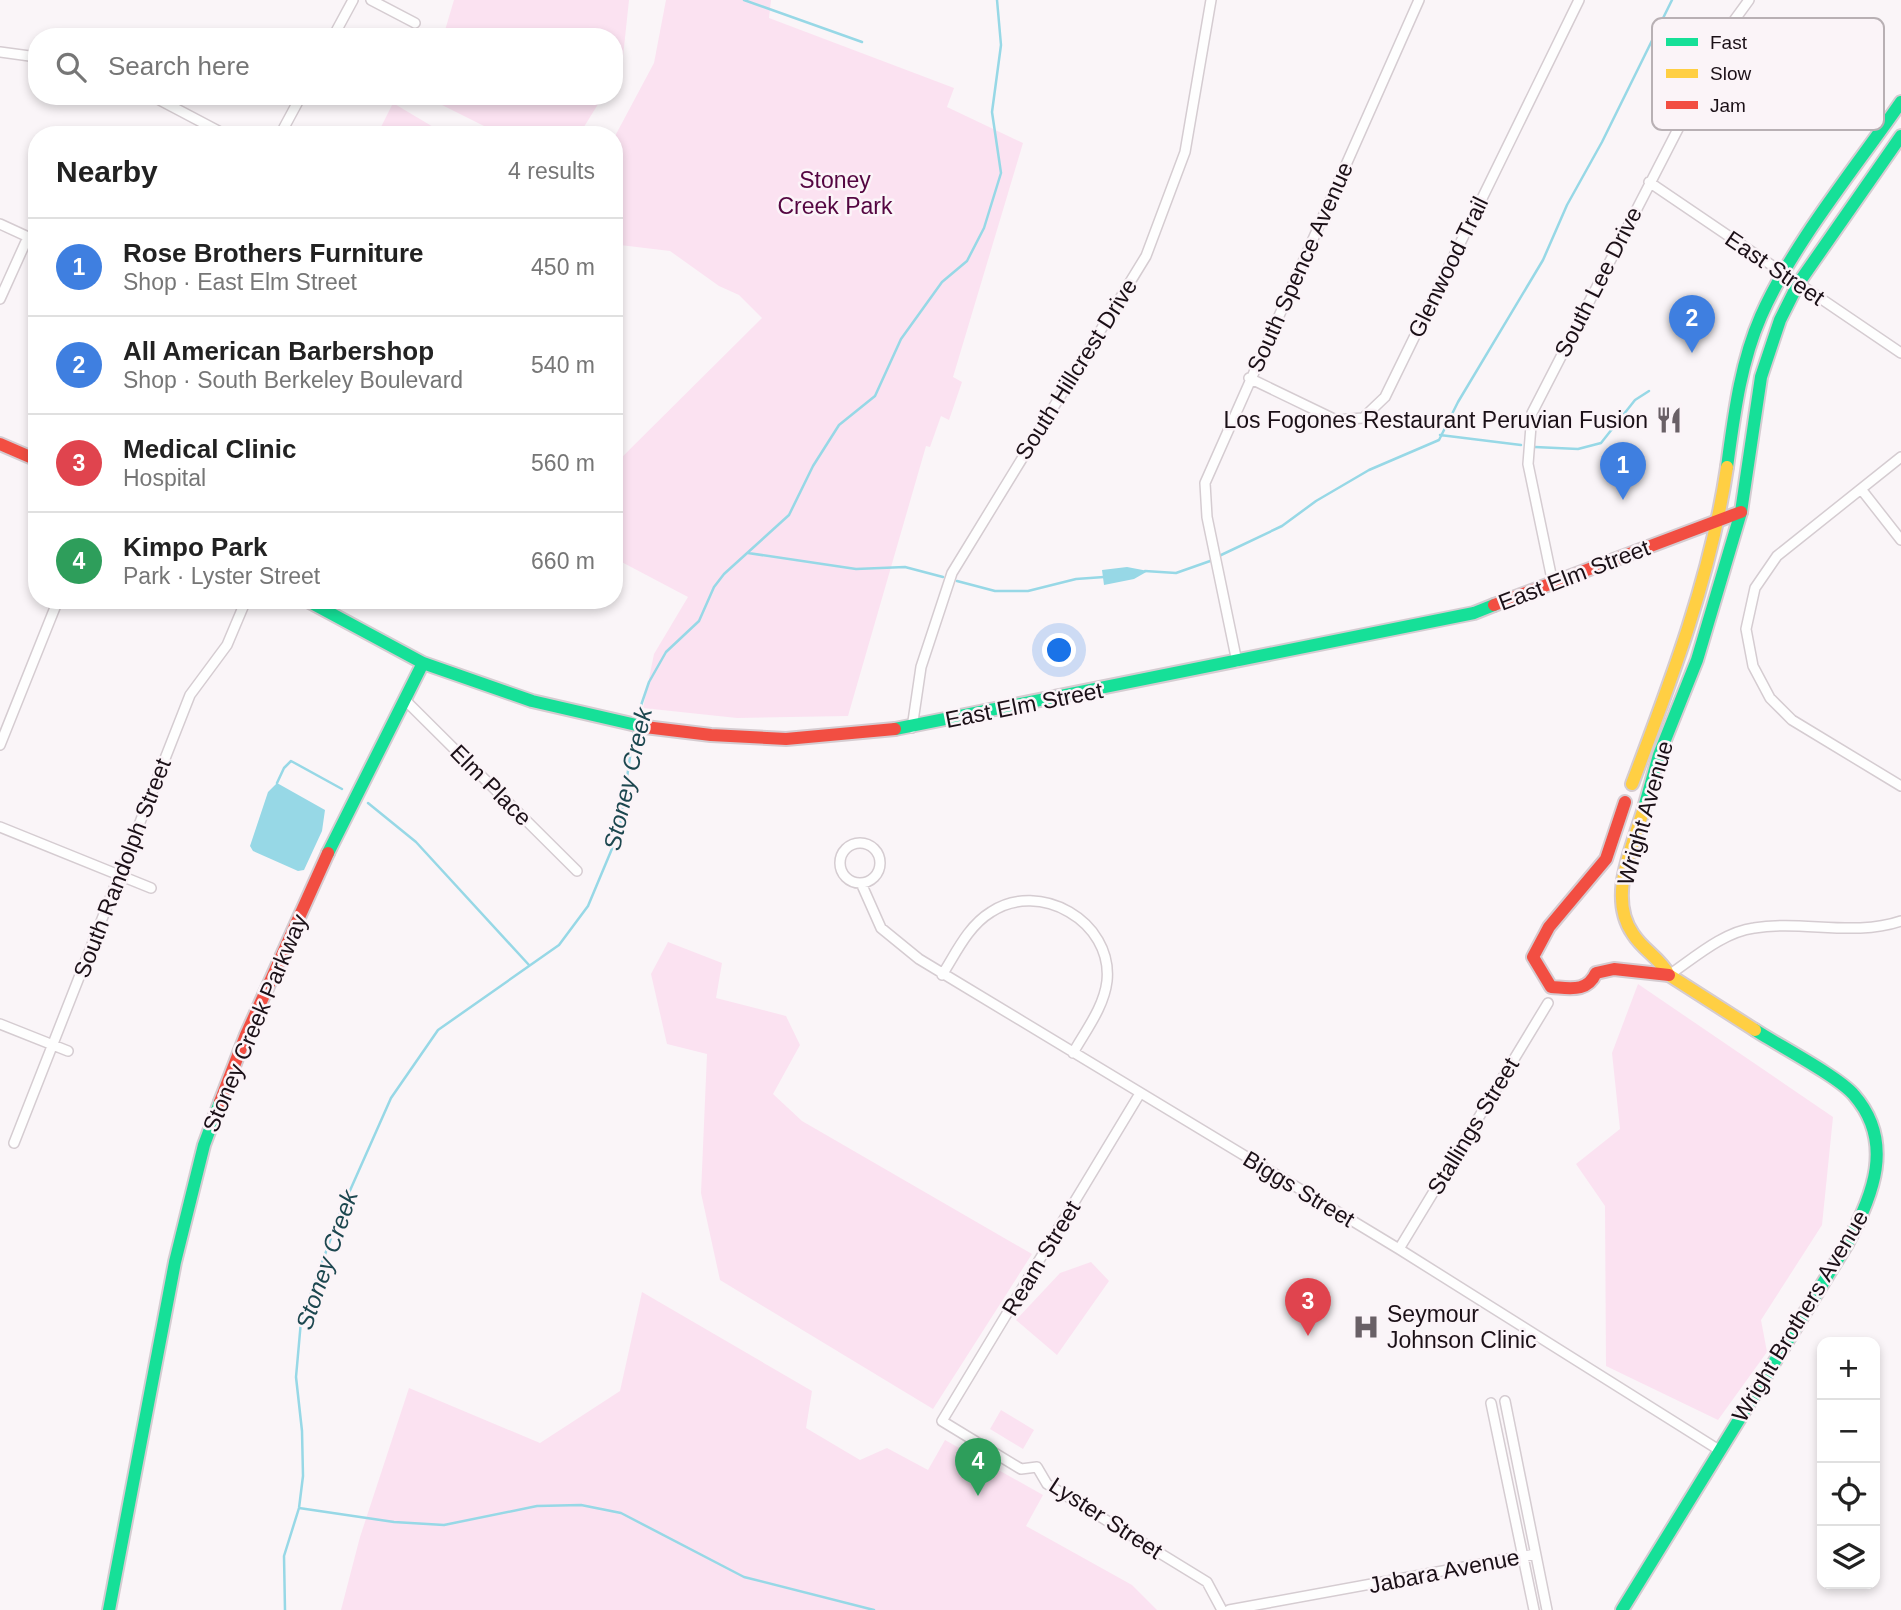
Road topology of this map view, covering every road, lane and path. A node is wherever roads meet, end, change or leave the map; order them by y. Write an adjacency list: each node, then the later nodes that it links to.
1 (353, 0): 9 (street)
2 (371, 0): 8 (street)
3 (1211, 0): 44 (street, South Hillcrest Drive)
4 (1419, 0): 29 (street, South Spence Avenue)
5 (1579, 0): 29 (street, Glenwood Trail)
6 (1749, 0): 7 (street, South Lee Drive)
7 (1736, 18)
8 (415, 23)
9 (338, 28)
10 (0, 51): 11 (street)
11 (28, 56)
12 (1901, 103): 17 (street, Wright Avenue)
13 (169, 105): 15 (street)
14 (296, 105): 16 (street)
15 (209, 126)
16 (285, 126)
17 (1884, 127)
18 (1676, 130): 21 (street, South Lee Drive)
19 (1882, 130): 25 (street, Wright Avenue)
20 (1901, 136): 26 (street, Wright Avenue)
21 (1649, 182): 25 (street, East Street); 37 (street, South Lee Drive)
22 (0, 224): 23 (street)
23 (28, 237)
24 (28, 246): 27 (street)
25 (1782, 274): 26 (street, East Street); 35 (street, Wright Avenue)
26 (1798, 284): 28 (street, East Street); 34 (street, Wright Avenue)
27 (0, 299)
28 (1901, 353)
29 (1249, 379): 41 (street, South Spence Avenue)
30 (0, 444): 31 (street)
31 (28, 456)
32 (1901, 457): 33 (street)
33 (1861, 489): 36 (street); 47 (street)
34 (1741, 512): 35 (street, East Elm Street); 56 (street, Wright Avenue)
35 (1719, 519): 37 (street, East Elm Street); 46 (street, Wright Avenue)
36 (1901, 540)
37 (1553, 584): 41 (street, East Elm Street)
38 (54, 609): 45 (street)
39 (242, 609): 51 (street, South Randolph Street)
40 (323, 609): 42 (street, East Elm Street)
41 (1237, 662): 44 (street, East Elm Street)
42 (423, 663): 43 (street, Stoney Creek Parkway); 44 (street, East Elm Street)
43 (404, 699): 50 (street, Elm Place); 71 (street, Stoney Creek Parkway)
44 (912, 727)
45 (0, 746)
46 (1632, 784)
47 (1901, 786)
48 (1625, 802): 56 (street, Wright Avenue)
49 (0, 827): 51 (street)
50 (577, 871)
51 (119, 876): 53 (street); 59 (street, South Randolph Street)
52 (861, 883): 52 (street); 55 (street, Biggs Street)
53 (151, 888)
54 (1901, 921): 56 (street)
55 (942, 975): 61 (street, Biggs Street); 61 (street)
56 (1669, 975): 68 (street, Wright Brothers Avenue)
57 (1548, 1003): 64 (street, Stallings Street)
58 (0, 1024): 59 (street)
59 (53, 1045): 60 (street); 63 (street, South Randolph Street)
60 (68, 1051)
61 (1073, 1053): 62 (street, Biggs Street)
62 (1139, 1095): 64 (street, Biggs Street); 67 (street, Ream Street)
63 (14, 1143)
64 (1399, 1249): 68 (street, Biggs Street)
65 (1505, 1401): 69 (street)
66 (1491, 1404): 70 (street)
67 (942, 1421): 72 (street, Lyster Street)
68 (1719, 1450): 76 (street, Wright Brothers Avenue)
69 (1535, 1554): 70 (street, Jabara Avenue); 75 (street)
70 (1521, 1557): 73 (street, Jabara Avenue); 74 (street)
71 (109, 1610)
72 (1222, 1610)
73 (1229, 1610)
74 (1534, 1610)
75 (1547, 1610)
76 (1622, 1610)

